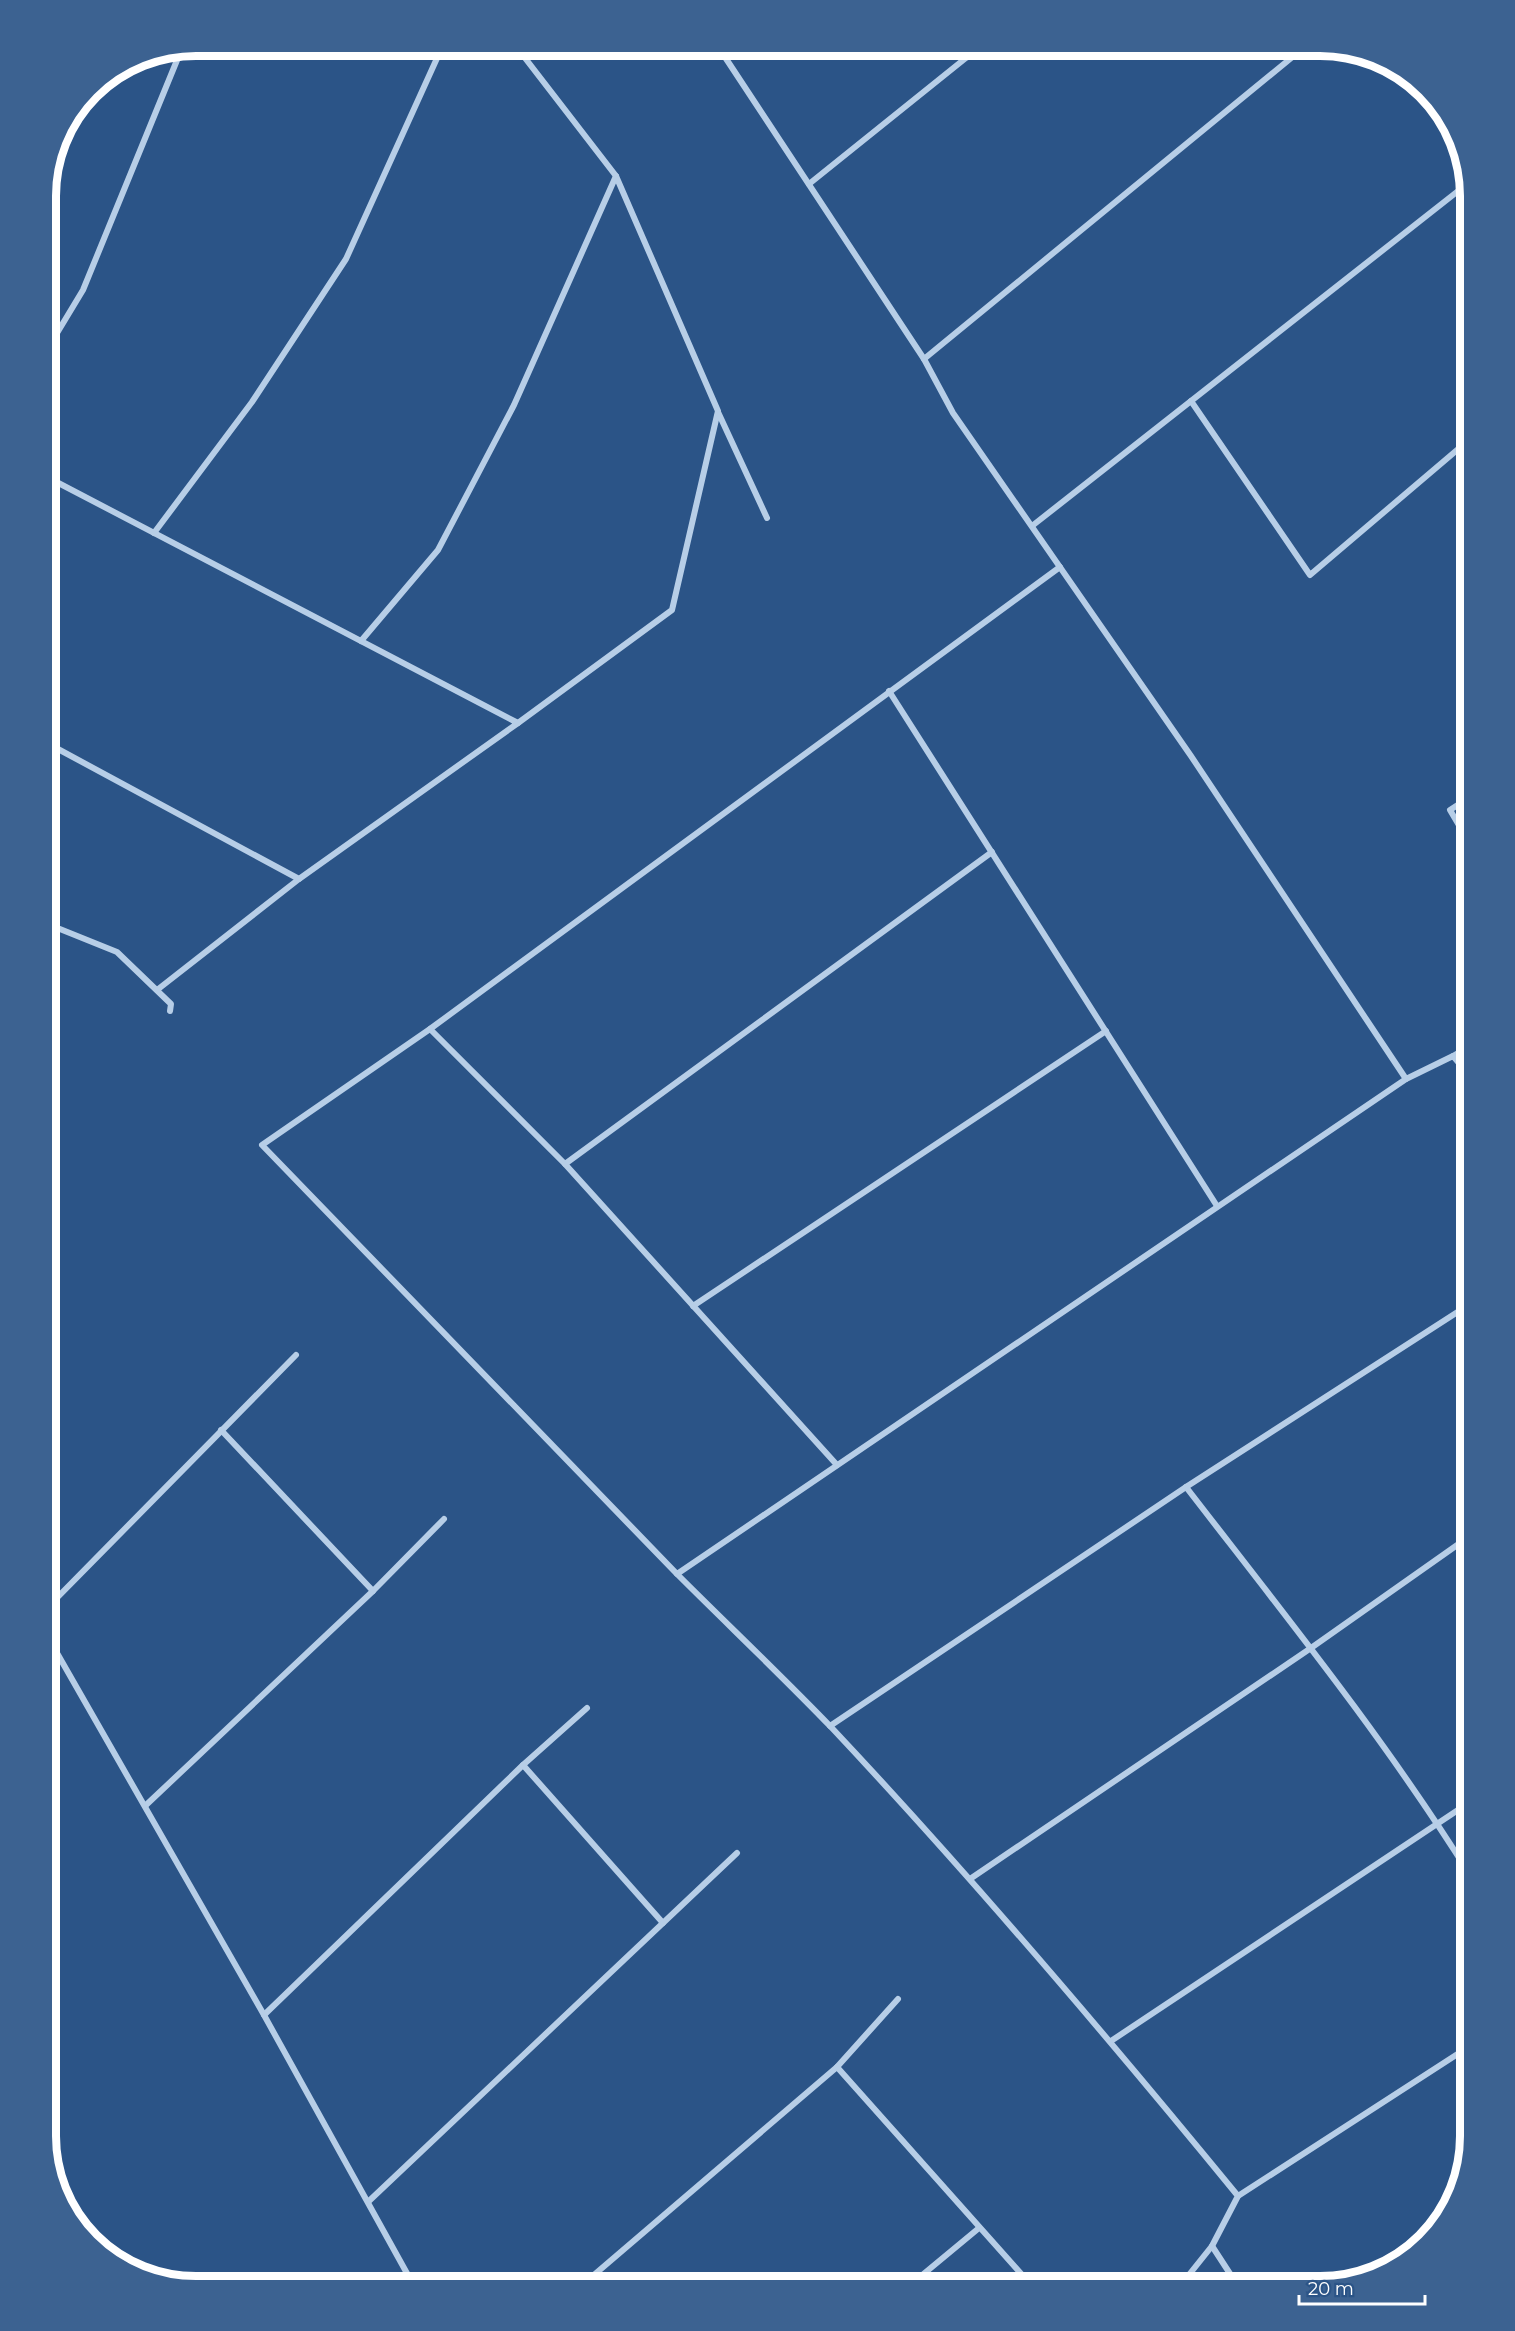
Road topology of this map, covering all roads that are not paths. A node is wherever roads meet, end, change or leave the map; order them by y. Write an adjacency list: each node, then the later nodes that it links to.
1 (438, 56): 18 (street)
2 (523, 56): 7 (street)
3 (724, 56): 8 (street)
4 (1294, 56): 11 (street)
5 (178, 57): 10 (street)
6 (968, 57): 8 (street)
7 (616, 176): 13 (street); 20 (street)
8 (808, 184): 11 (street)
9 (1459, 190): 12 (street)
10 (56, 334)
11 (924, 359): 17 (street)
12 (1191, 401): 14 (street); 17 (street)
13 (718, 411): 16 (street); 22 (street)
14 (1460, 448)
15 (56, 482): 18 (street)
16 (767, 518)
17 (1032, 526): 19 (street)
18 (154, 533): 20 (street)
19 (1060, 567): 21 (street); 36 (street)
20 (362, 641): 22 (street)
21 (890, 691): 26 (street); 31 (street)
22 (518, 723): 27 (street)
23 (56, 748): 27 (street)
24 (1460, 804): 25 (street)
25 (1460, 827)
26 (992, 852): 32 (street); 37 (street)
27 (299, 879): 29 (street)
28 (56, 927): 29 (street)
29 (157, 990): 30 (street)
30 (170, 1011)
31 (430, 1029): 37 (street); 47 (street)
32 (1106, 1031): 38 (street); 39 (street)
33 (1460, 1052): 34 (street)
34 (1453, 1056): 35 (street); 36 (street)
35 (1460, 1064)
36 (1406, 1079): 38 (street)
37 (565, 1164): 39 (street)
38 (1217, 1206): 43 (street)
39 (693, 1306): 43 (street)
40 (1460, 1310): 44 (street)
41 (296, 1355): 42 (street)
42 (221, 1430): 48 (street); 49 (street)
43 (837, 1465): 47 (street)
44 (1186, 1487): 50 (street); 53 (street)
45 (444, 1519): 48 (street)
46 (1460, 1543): 50 (street)
47 (677, 1574): 53 (street)
48 (373, 1591): 55 (street)
49 (56, 1599)
50 (1311, 1648): 57 (street); 60 (street)
51 (56, 1651): 55 (street)
52 (587, 1708): 54 (street)
53 (830, 1726): 60 (street)
54 (523, 1766): 61 (street); 63 (street)
55 (145, 1806): 63 (street)
56 (1460, 1809): 57 (street)
57 (1438, 1824): 59 (street); 64 (street)
58 (737, 1853): 61 (street)
59 (1460, 1859)
60 (970, 1879): 64 (street)
61 (663, 1923): 68 (street)
62 (898, 1999): 66 (street)
63 (264, 2015): 68 (street)
64 (1111, 2041): 67 (street)
65 (1460, 2052): 67 (street)
66 (837, 2067): 69 (street); 72 (street)
67 (1238, 2196): 70 (street)
68 (369, 2201): 71 (street)
69 (979, 2228): 73 (street); 74 (street)
70 (1212, 2246): 75 (street); 76 (street)
71 (408, 2275)
72 (593, 2275)
73 (921, 2276)
74 (1023, 2276)
75 (1188, 2276)
76 (1231, 2276)

